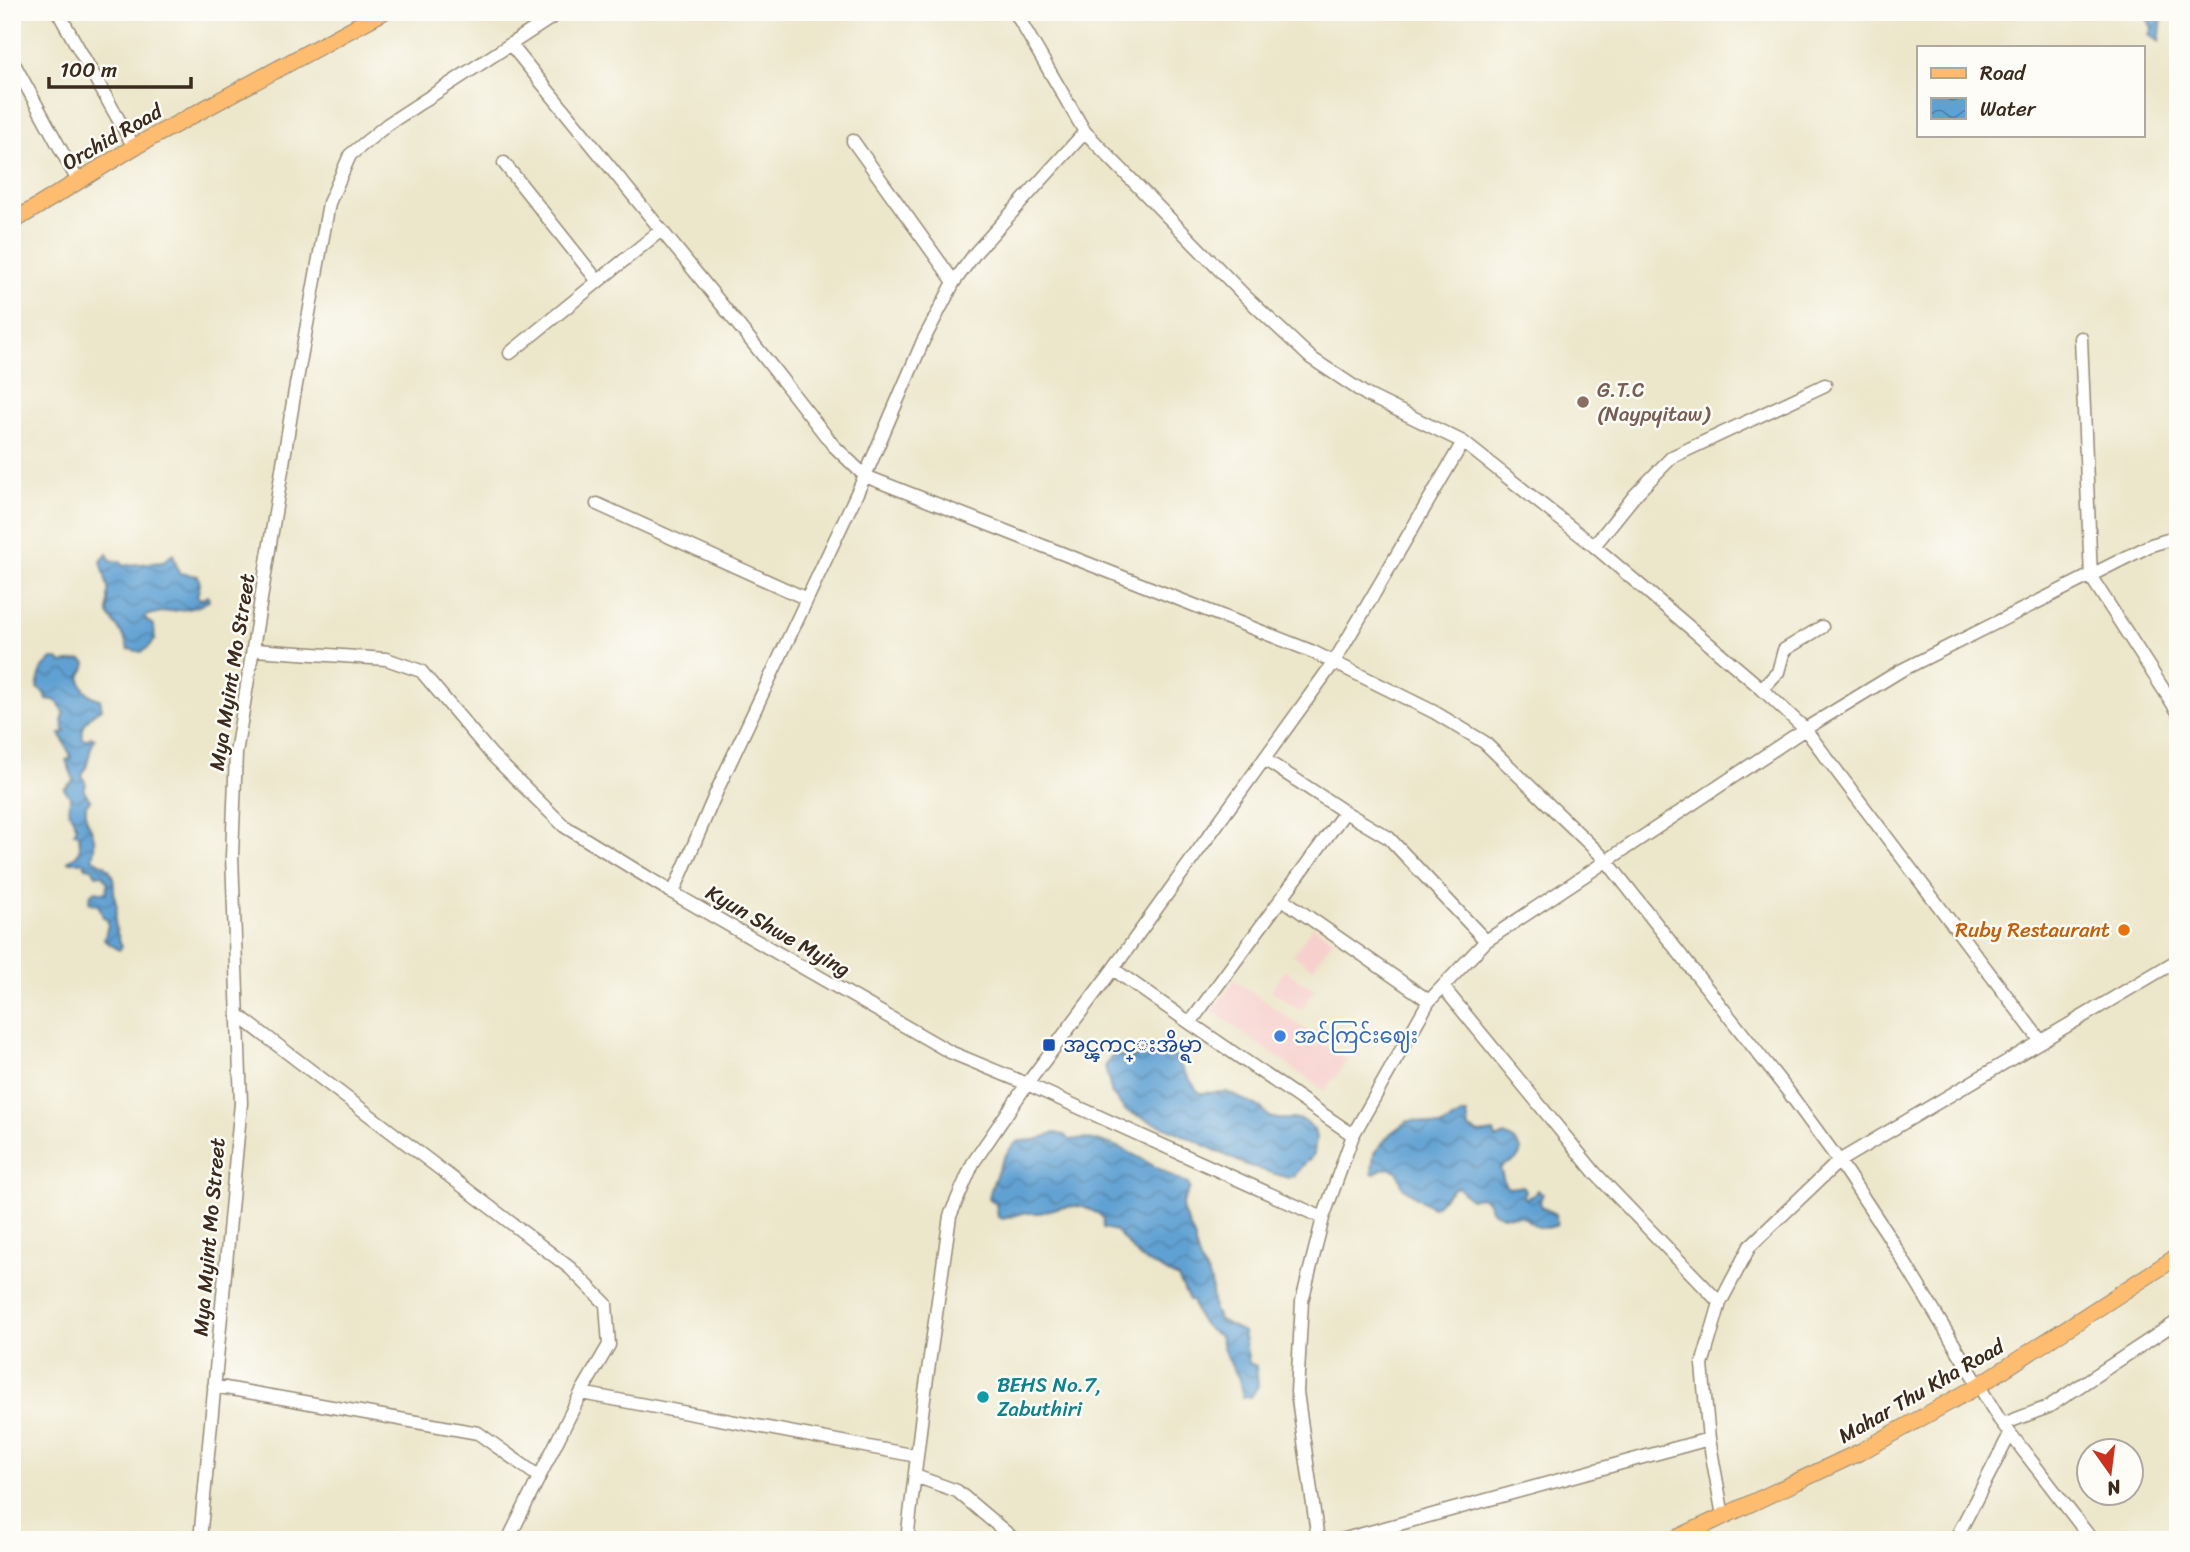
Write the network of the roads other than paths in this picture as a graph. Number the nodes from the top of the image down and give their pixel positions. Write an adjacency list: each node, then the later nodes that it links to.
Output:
1 (58, 12): 9 (street)
2 (383, 12): 9 (main road, Orchid Road)
3 (560, 12): 5 (street, Mya Myint Mo Street)
4 (1015, 12): 7 (street)
5 (511, 45): 13 (street); 27 (street, Mya Myint Mo Street)
6 (12, 60): 11 (street)
7 (1085, 132): 15 (street); 19 (street)
8 (853, 141): 15 (street)
9 (134, 147): 11 (main road, Orchid Road)
10 (503, 163): 14 (street)
11 (78, 181): 12 (main road, Orchid Road)
12 (12, 222)
13 (660, 231): 14 (street); 20 (street)
14 (597, 280): 17 (street)
15 (954, 282): 20 (street)
16 (2081, 338): 24 (street)
17 (510, 353)
18 (1825, 385): 23 (street)
19 (1463, 442): 23 (street); 28 (street)
20 (865, 477): 25 (street); 28 (street)
21 (597, 504): 25 (street)
22 (2178, 537): 24 (street)
23 (1594, 546): 29 (street)
24 (2091, 577): 30 (street); 31 (street)
25 (807, 599): 35 (street)
26 (1822, 627): 29 (street)
27 (255, 650): 35 (street, Kyun Shwe Mying); 42 (street, Mya Myint Mo Street)
28 (1334, 662): 32 (street); 34 (street)
29 (1762, 689): 31 (street)
30 (2178, 712)
31 (1805, 729): 34 (street); 44 (street)
32 (1264, 759): 33 (street); 39 (street)
33 (1345, 812): 36 (street); 37 (street)
34 (1606, 860): 37 (street); 47 (street)
35 (673, 893): 45 (street, Kyun Shwe Mying)
36 (1280, 898): 41 (street); 43 (street)
37 (1486, 941): 40 (street)
38 (2178, 960): 44 (street)
39 (1113, 969): 43 (street); 45 (street)
40 (1443, 987): 41 (street); 50 (street)
41 (1429, 1001): 46 (street)
42 (238, 1015): 53 (street, Mya Myint Mo Street); 54 (street)
43 (1190, 1023): 46 (street)
44 (2040, 1040): 47 (street)
45 (1027, 1084): 48 (street, Kyun Shwe Mying); 57 (street)
46 (1353, 1135): 48 (street)
47 (1839, 1161): 50 (street); 52 (street)
48 (1322, 1218): 65 (street)
49 (2178, 1256): 52 (main road, Mahar Thu Kha Road)
50 (1720, 1303): 56 (street)
51 (2178, 1321): 55 (street)
52 (1978, 1385): 55 (street); 60 (main road, Mahar Thu Kha Road)
53 (214, 1386): 58 (street); 61 (street, Mya Myint Mo Street)
54 (580, 1394): 57 (street); 58 (street)
55 (2007, 1429): 68 (street); 69 (street)
56 (1709, 1439): 60 (street); 66 (street)
57 (917, 1456): 59 (street)
58 (538, 1476): 62 (street)
59 (915, 1476): 63 (street); 64 (street)
60 (1723, 1516): 67 (main road, Mahar Thu Kha Road)
61 (200, 1540)
62 (508, 1540)
63 (907, 1540)
64 (1015, 1540)
65 (1318, 1540)
66 (1341, 1540)
67 (1673, 1540)
68 (1955, 1540)
69 (2092, 1540)

